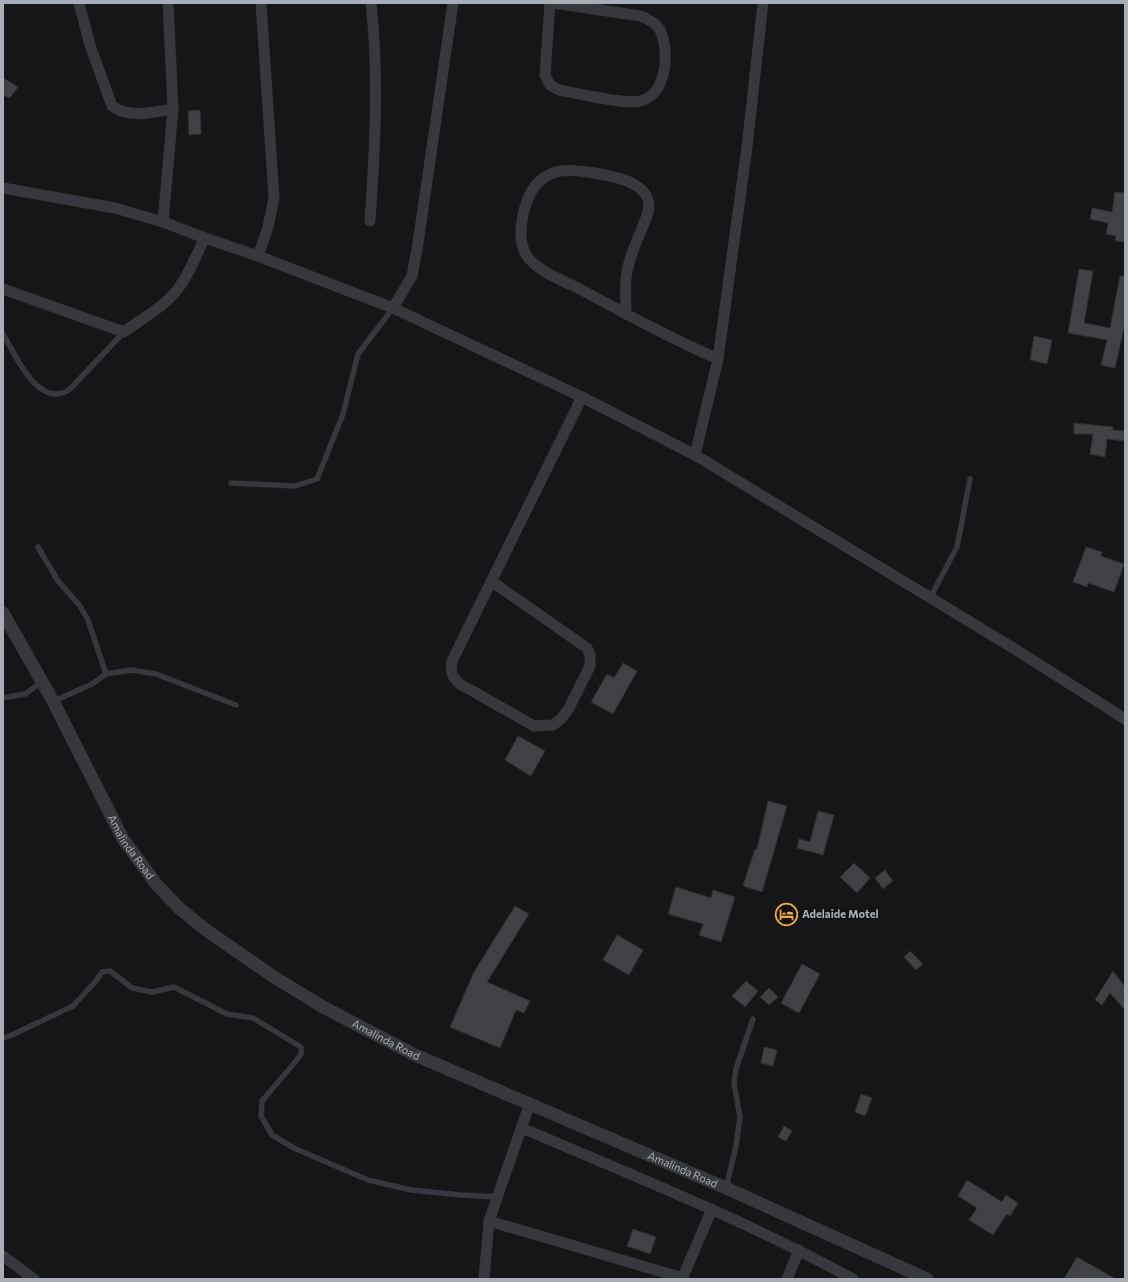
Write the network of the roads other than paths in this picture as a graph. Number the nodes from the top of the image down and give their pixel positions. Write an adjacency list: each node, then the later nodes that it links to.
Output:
1 (79, 3): 8 (street)
2 (168, 3): 8 (street)
3 (261, 3): 13 (street)
4 (371, 3): 10 (street)
5 (453, 3): 15 (street)
6 (551, 3): 6 (street)
7 (763, 3): 19 (street)
8 (173, 109): 11 (street)
9 (3, 188): 11 (street)
10 (370, 221)
11 (163, 222): 12 (street)
12 (205, 238): 13 (street); 17 (street)
13 (258, 256): 15 (street)
14 (3, 289): 17 (street)
15 (393, 308): 20 (street); 23 (lane)
16 (626, 314): 16 (street); 19 (street)
17 (124, 332): 18 (lane)
18 (3, 334)
19 (718, 359): 21 (street)
20 (582, 398): 21 (street); 25 (street)
21 (695, 455): 26 (street)
22 (970, 479): 26 (lane)
23 (231, 483)
24 (38, 547): 28 (lane)
25 (491, 581): 25 (street)
26 (930, 598): 33 (street)
27 (3, 613): 29 (street, Amalinda Road)
28 (106, 674): 31 (lane); 32 (lane)
29 (42, 682): 30 (lane); 31 (street, Amalinda Road)
30 (4, 696)
31 (53, 701): 36 (street, Amalinda Road)
32 (236, 704)
33 (1125, 719)
34 (753, 1019): 38 (lane)
35 (3, 1038): 39 (lane)
36 (530, 1103): 37 (street); 38 (street, Amalinda Road)
37 (522, 1128): 39 (street); 40 (street)
38 (726, 1188): 49 (street, Amalinda Road)
39 (498, 1197): 41 (street)
40 (712, 1209): 42 (street); 46 (street)
41 (489, 1221): 45 (street); 46 (street)
42 (799, 1250): 47 (street); 48 (street)
43 (3, 1256): 44 (street)
44 (34, 1279)
45 (484, 1279)
46 (683, 1279)
47 (788, 1279)
48 (853, 1279)
49 (927, 1279)

